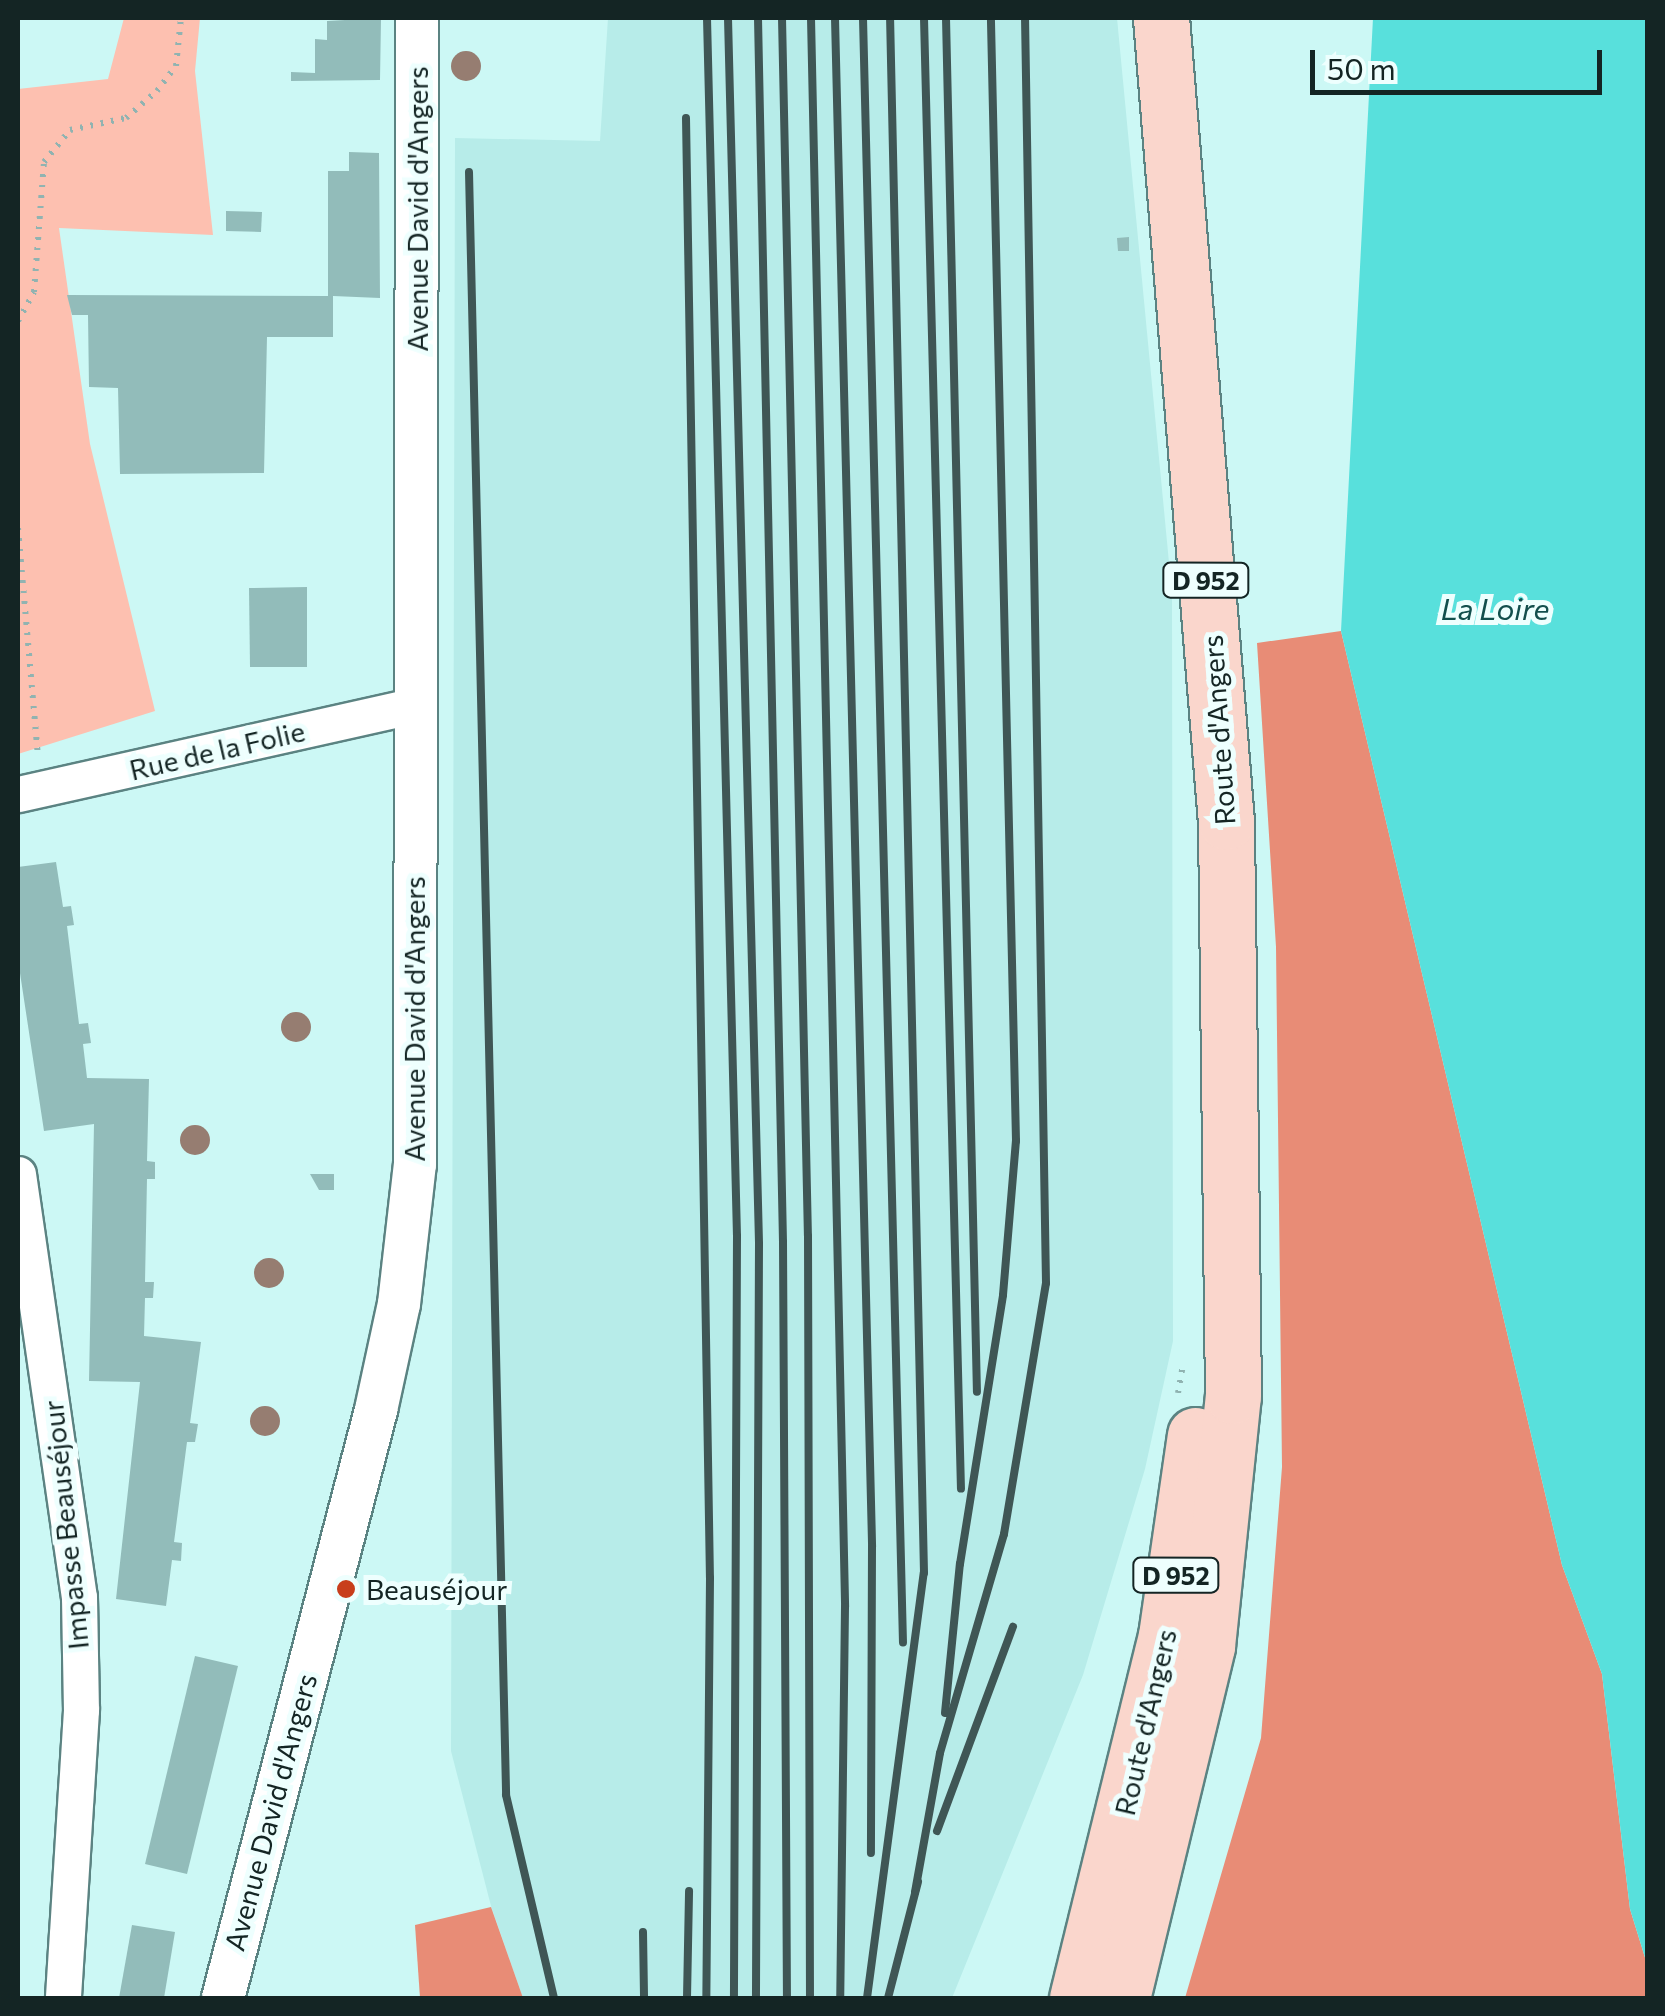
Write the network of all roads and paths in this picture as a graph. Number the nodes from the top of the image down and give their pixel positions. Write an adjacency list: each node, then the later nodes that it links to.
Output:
1 (180, 18): 4 (path)
2 (417, 18): 6 (street, Avenue David d'Angers)
3 (1160, 18): 8 (main road, Route d'Angers / D 952)
4 (18, 321)
5 (18, 528): 7 (path)
6 (415, 705): 7 (street, Rue de la Folie); 11 (street, Avenue David d'Angers)
7 (29, 792)
8 (1228, 1144): 12 (main road, Route d'Angers / D 952); 13 (main road, Route d'Angers / D 952)
9 (18, 1174): 10 (street, Impasse Beauséjour)
10 (62, 1998)
11 (223, 1998)
12 (1077, 1998)
13 (1122, 1998)

